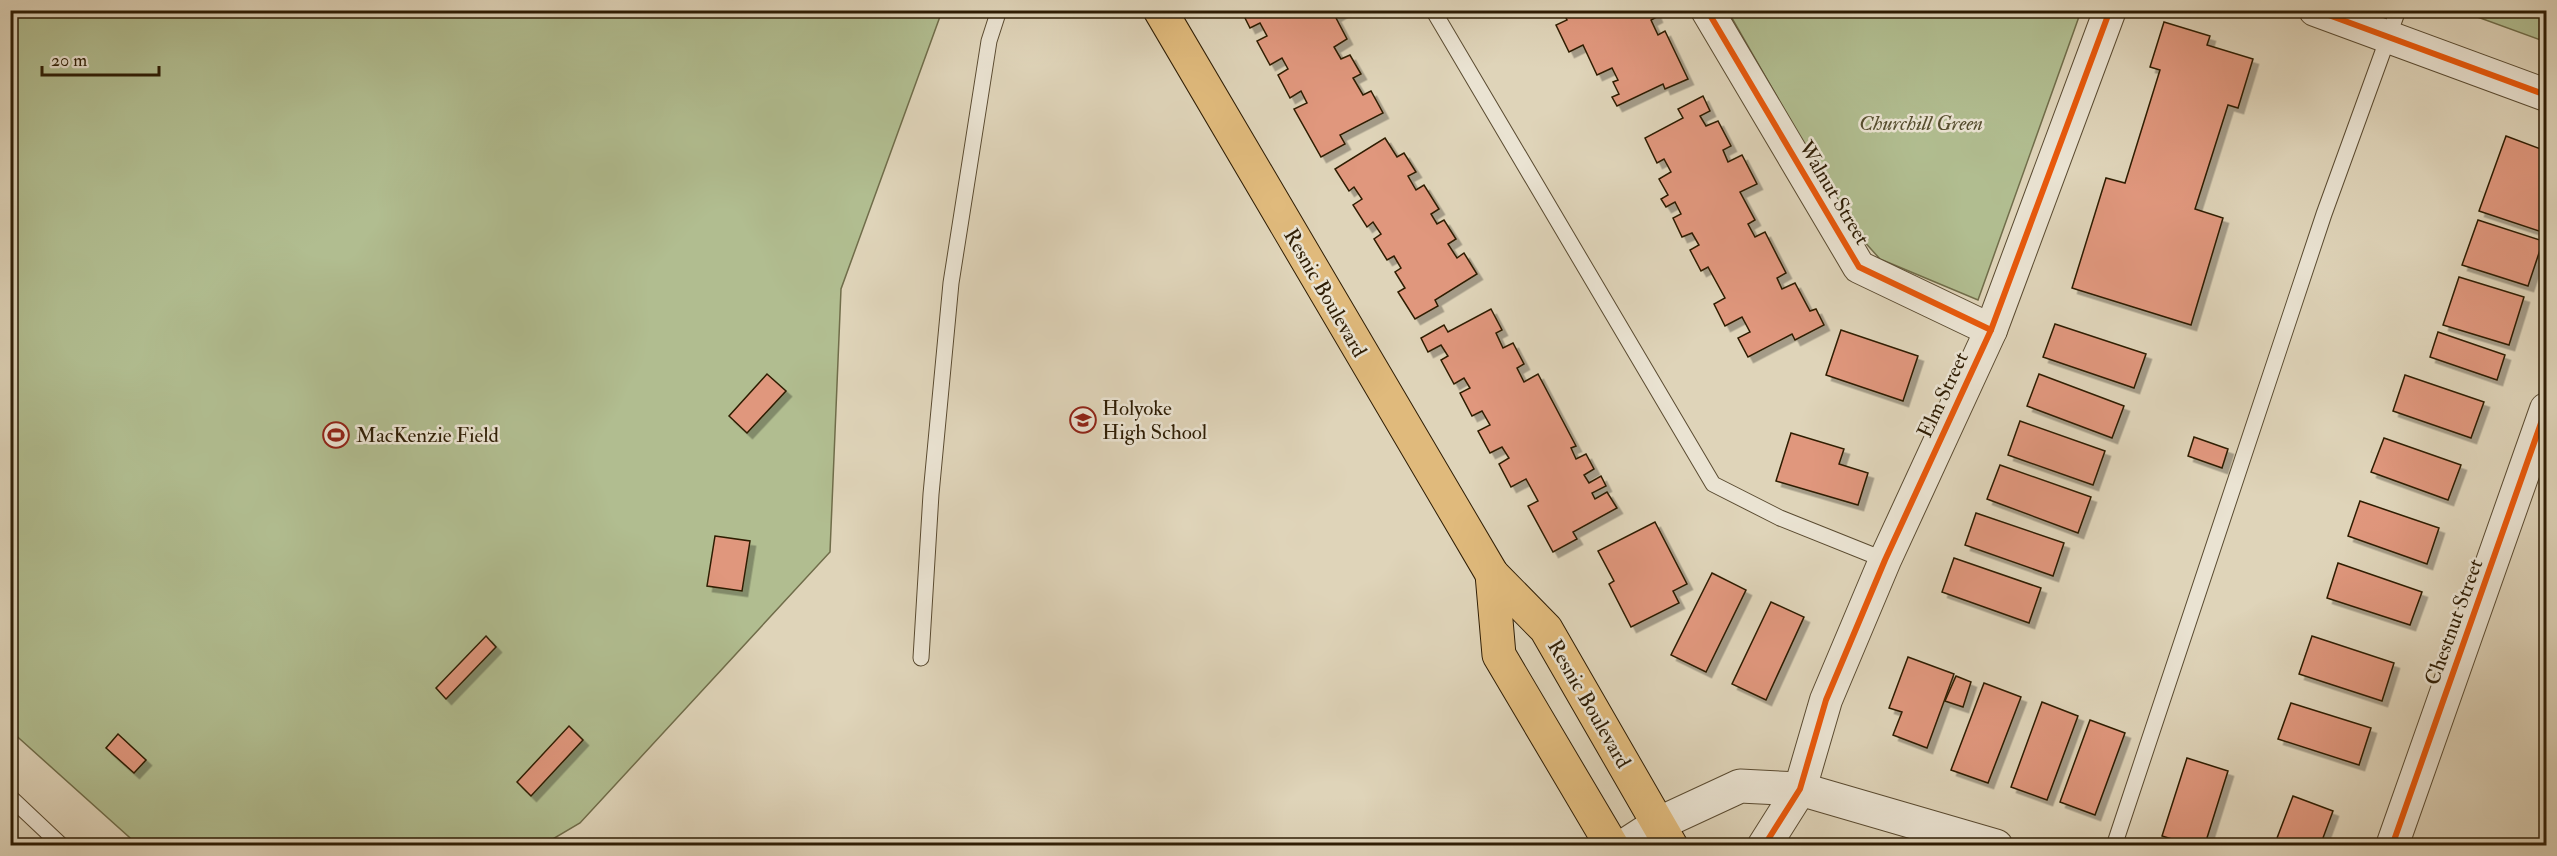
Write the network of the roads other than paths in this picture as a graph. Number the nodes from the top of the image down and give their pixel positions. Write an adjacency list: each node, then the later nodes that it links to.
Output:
1 (999, 10): 13 (lane)
2 (1160, 10): 12 (main road, Resnic Boulevard)
3 (1433, 10): 11 (lane)
4 (1707, 10): 9 (street, Walnut Street)
5 (2110, 10): 9 (street, Elm Street)
6 (2315, 10): 7 (street)
7 (2393, 24): 8 (street); 22 (lane)
8 (2547, 95)
9 (1991, 330): 11 (street, Elm Street)
10 (2547, 410): 23 (street, Chestnut Street)
11 (1885, 560): 14 (street, Elm Street)
12 (1492, 574): 16 (main road, Resnic Boulevard); 18 (main road, Resnic Boulevard)
13 (921, 658)
14 (1800, 789): 16 (street); 20 (street); 21 (street)
15 (10, 797): 17 (lane)
16 (1664, 835): 19 (street)
17 (62, 846)
18 (1612, 846)
19 (1624, 846)
20 (1764, 846)
21 (1996, 846)
22 (2114, 846)
23 (2392, 846)

